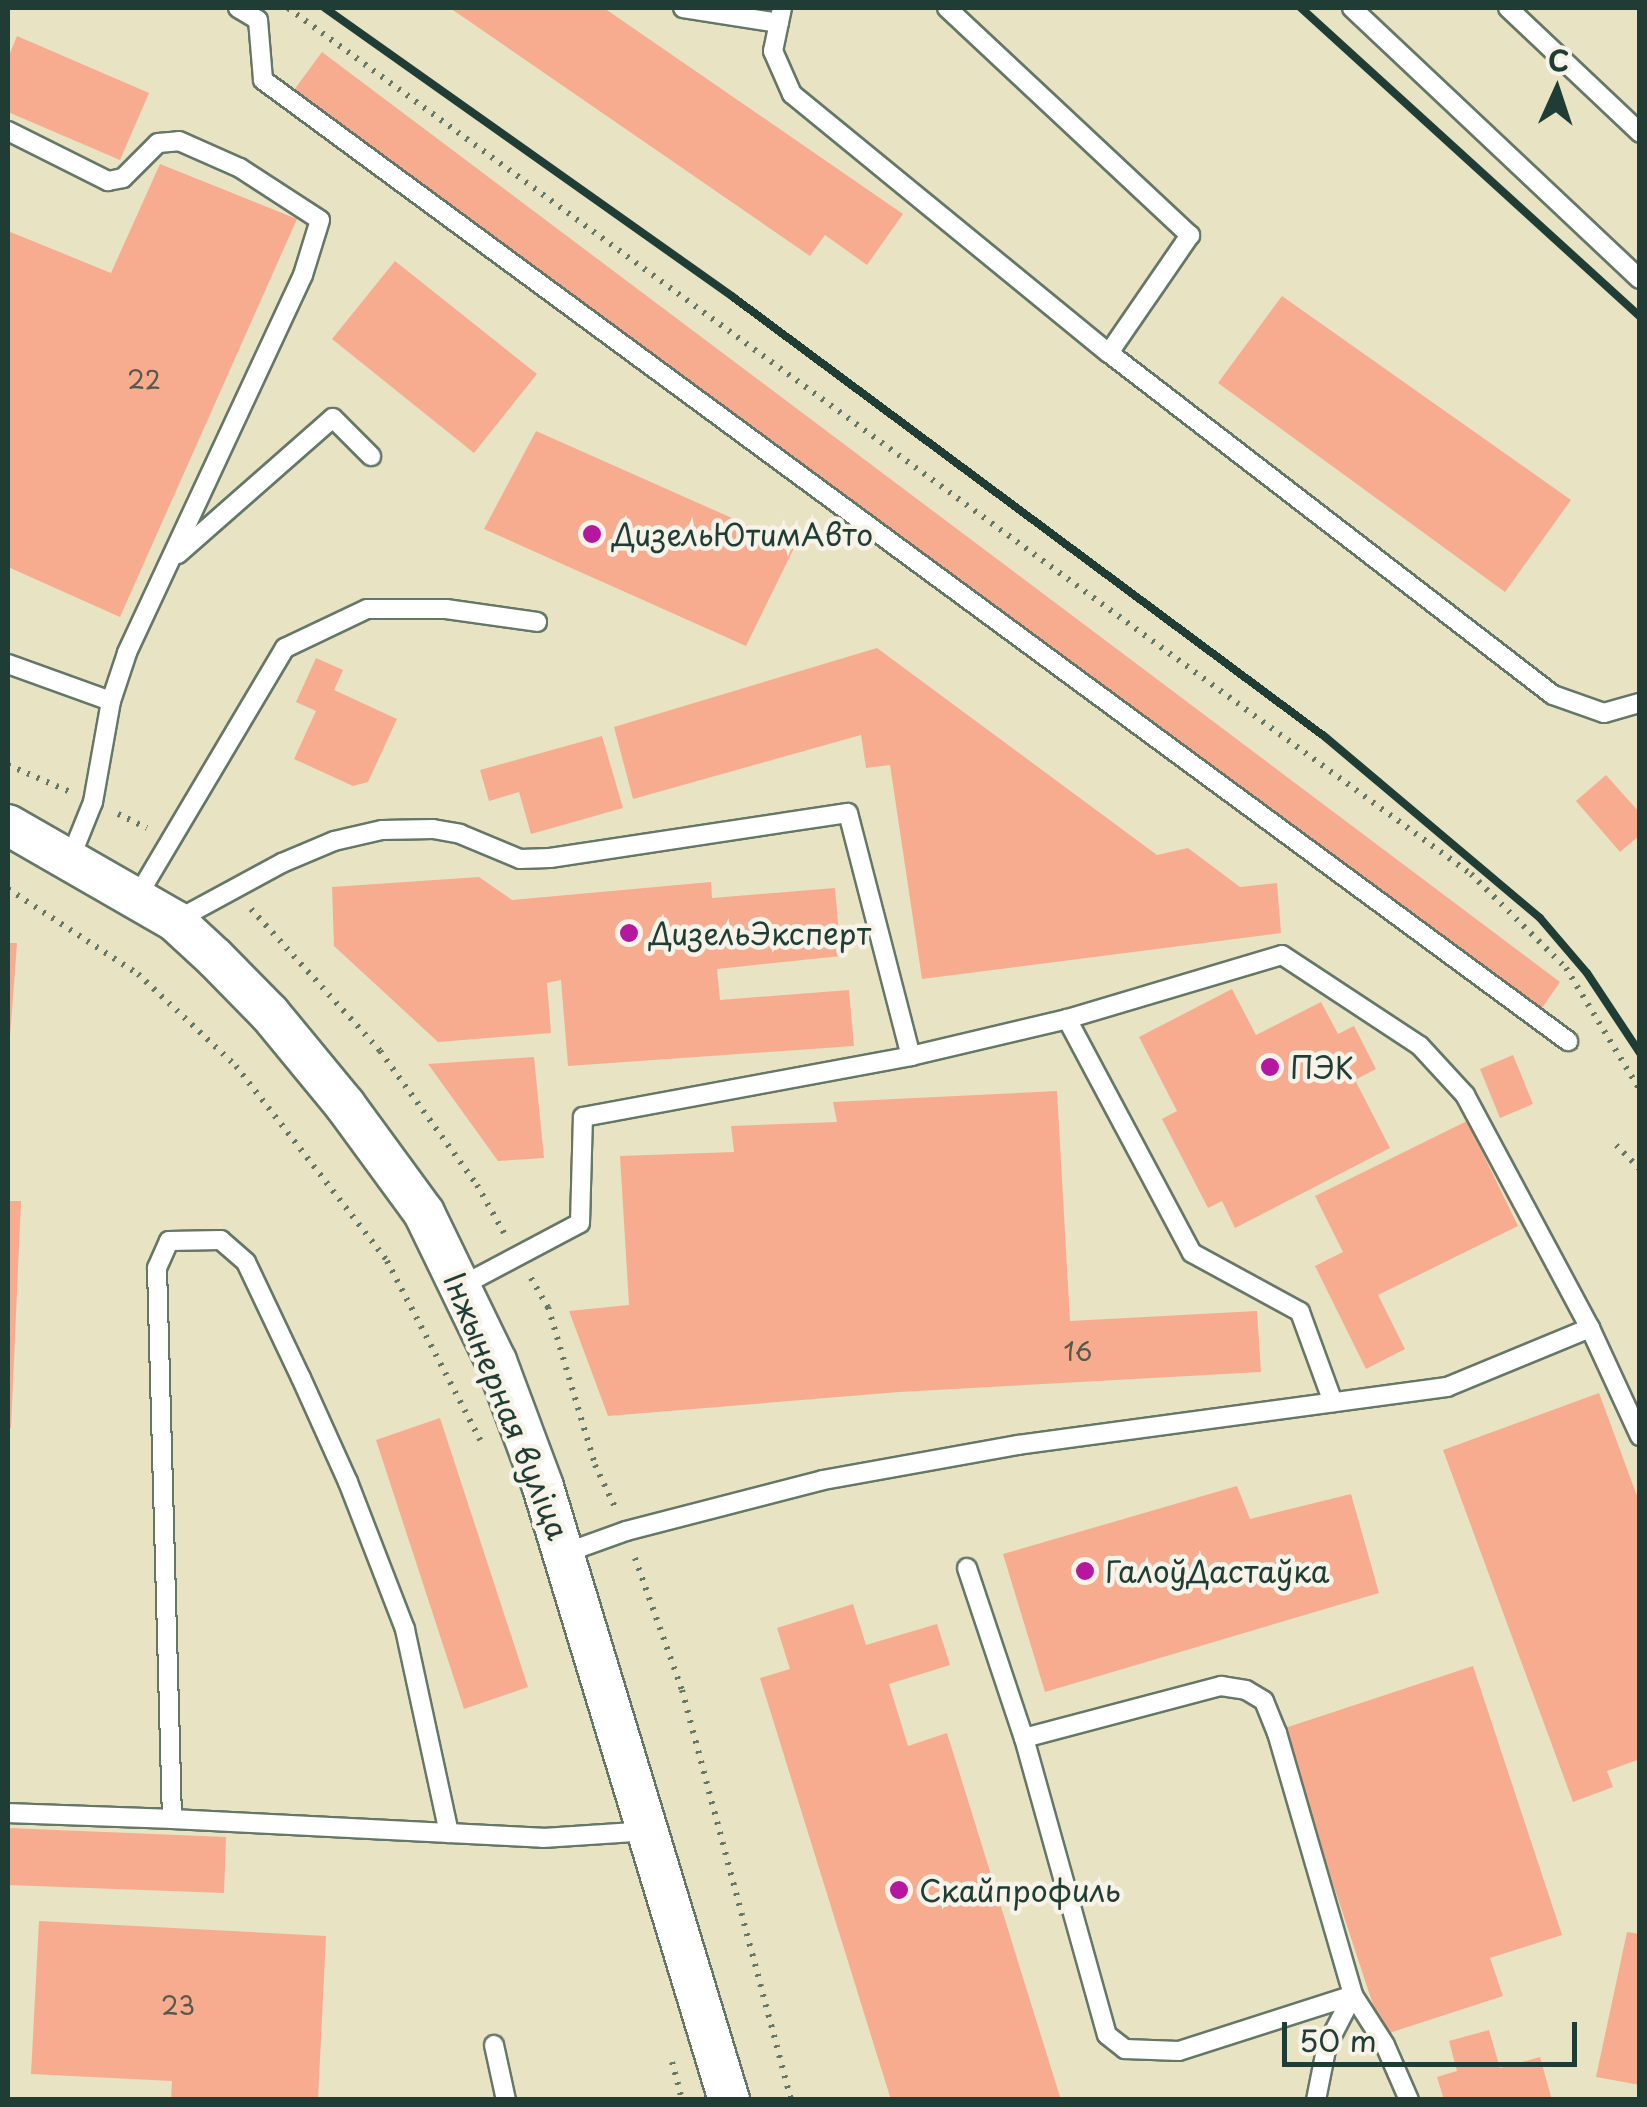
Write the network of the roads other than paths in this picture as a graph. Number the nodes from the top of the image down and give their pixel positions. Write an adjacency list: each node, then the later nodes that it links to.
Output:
1 (238, 8): 22 (lane)
2 (683, 8): 6 (lane)
3 (948, 8): 10 (lane)
4 (1352, 8): 9 (lane)
5 (1508, 8): 8 (lane)
6 (780, 15): 10 (lane)
7 (8, 131): 12 (lane)
8 (1640, 133)
9 (1640, 279)
10 (1109, 352): 16 (lane)
11 (371, 456): 12 (lane)
12 (170, 561): 15 (lane)
13 (537, 622): 19 (lane)
14 (8, 664): 15 (lane)
15 (111, 701): 18 (lane)
16 (1640, 703)
17 (8, 826): 18 (street, Інжынерная вуліца)
18 (70, 859): 19 (street, Інжынерная вуліца)
19 (138, 898): 20 (street, Інжынерная вуліца)
20 (175, 921): 23 (lane); 24 (street, Інжынерная вуліца)
21 (1067, 1019): 23 (lane); 25 (lane); 26 (lane)
22 (1568, 1041)
23 (911, 1056): 24 (lane)
24 (463, 1285): 28 (street, Інжынерная вуліца)
25 (1590, 1328): 26 (lane); 27 (lane)
26 (1332, 1402): 28 (lane)
27 (1640, 1436)
28 (565, 1553): 33 (street, Інжынерная вуліца)
29 (966, 1568): 30 (lane)
30 (1024, 1738): 35 (lane); 35 (lane)
31 (8, 1813): 32 (lane)
32 (172, 1820): 34 (lane); 34 (lane)
33 (650, 1831): 34 (lane); 38 (street, Інжынерная вуліца)
34 (448, 1833)
35 (1352, 1995): 39 (lane); 40 (lane)
36 (494, 2044): 37 (lane)
37 (506, 2100)
38 (729, 2100)
39 (1316, 2100)
40 (1409, 2100)

